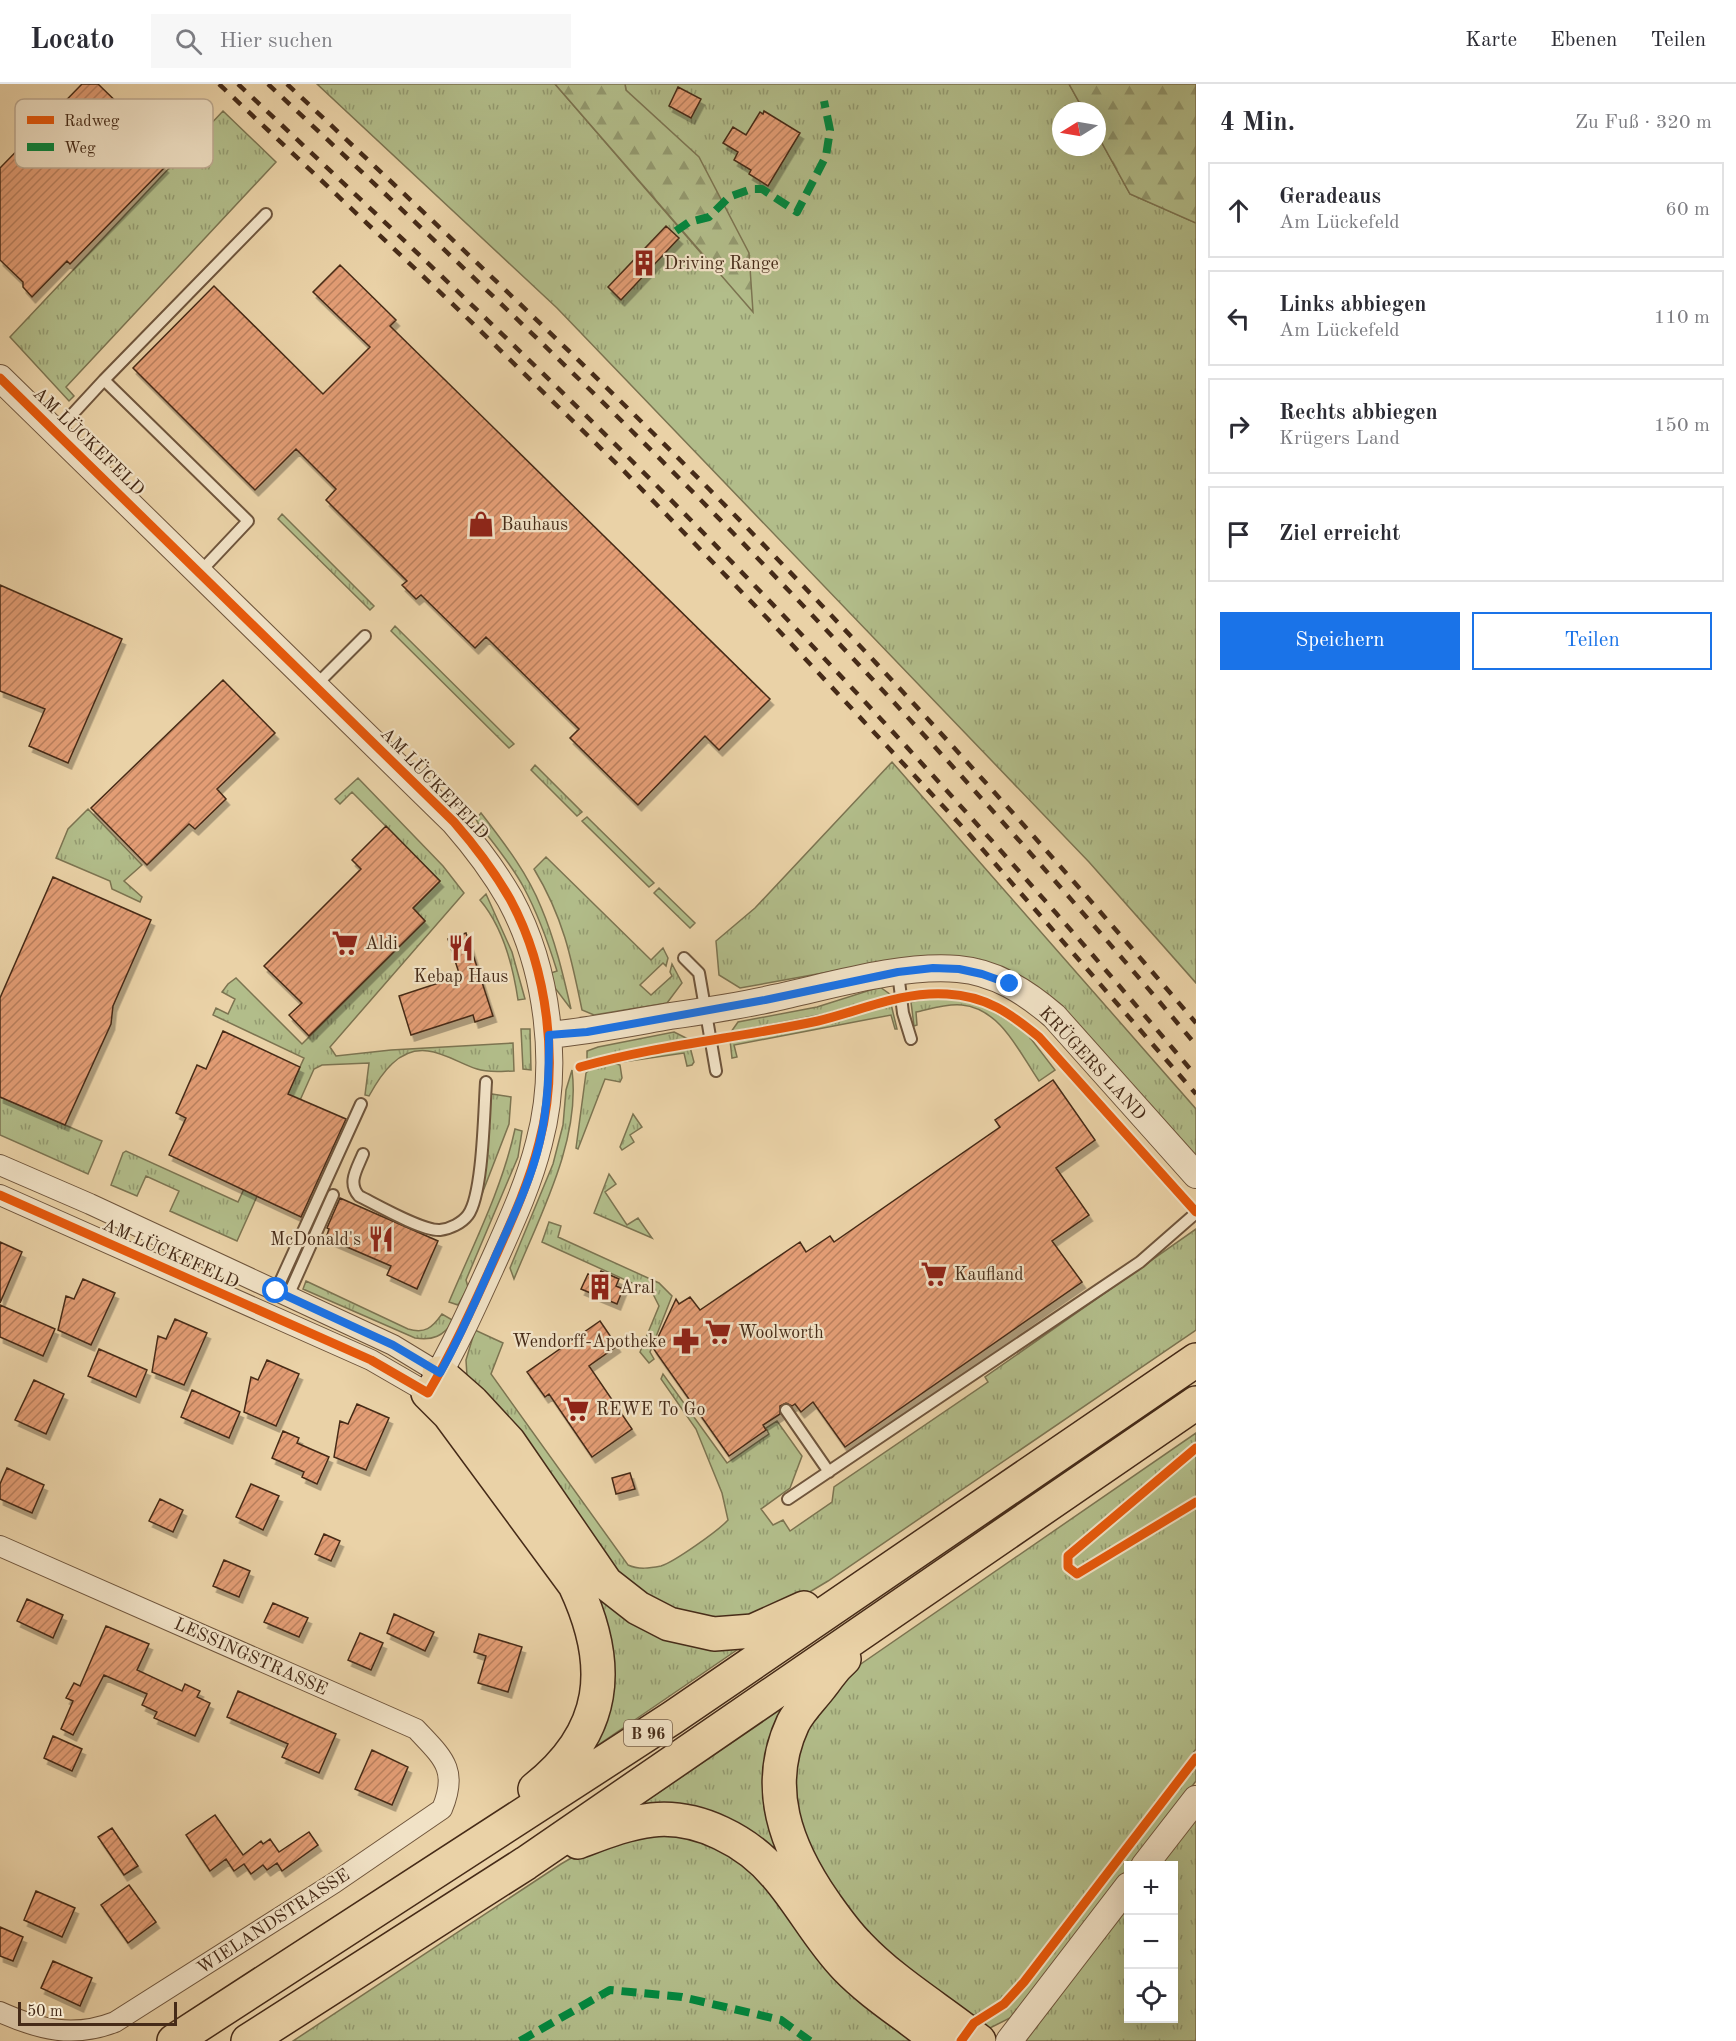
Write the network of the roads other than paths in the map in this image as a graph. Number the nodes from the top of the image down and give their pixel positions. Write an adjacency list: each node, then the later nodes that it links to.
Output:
1 (266, 214): 3 (lane)
2 (0, 378): 4 (street, AM LÜCKEFELD)
3 (104, 380): 4 (lane); 5 (lane)
4 (56, 432): 5 (street, AM LÜCKEFELD)
5 (200, 572): 7 (street, AM LÜCKEFELD)
6 (365, 636): 7 (lane)
7 (315, 686): 11 (street, AM LÜCKEFELD)
8 (684, 958): 10 (lane)
9 (898, 972): 10 (street, KRÜGERS LAND); 12 (lane); 18 (street, KRÜGERS LAND)
10 (705, 1011): 11 (street, KRÜGERS LAND); 13 (lane)
11 (549, 1035): 24 (street, AM LÜCKEFELD)
12 (911, 1039)
13 (716, 1071)
14 (486, 1082): 16 (lane)
15 (361, 1104): 22 (lane)
16 (363, 1154)
17 (0, 1165): 22 (street, AM LÜCKEFELD)
18 (1196, 1175)
19 (333, 1195): 22 (lane)
20 (0, 1196): 24 (street, AM LÜCKEFELD)
21 (1196, 1213): 27 (lane)
22 (282, 1293): 24 (street, AM LÜCKEFELD)
23 (1196, 1360): 30 (highway, B 96)
24 (434, 1383): 30 (highway); 37 (highway)
25 (1196, 1403): 31 (highway, B 96)
26 (786, 1410): 27 (lane)
27 (829, 1472): 28 (lane)
28 (788, 1499)
29 (0, 1546): 33 (street, LESSINGSTRASSE)
30 (887, 1569): 37 (highway, B 96)
31 (939, 1580): 35 (highway, B 96); 42 (highway)
32 (1196, 1799): 34 (street)
33 (442, 1809): 38 (street, WIELANDSTRASSE)
34 (1148, 1861)
35 (526, 1863): 40 (highway, B 96); 41 (highway)
36 (1124, 1891): 43 (street)
37 (406, 1892): 39 (highway, B 96)
38 (0, 2012)
39 (174, 2041)
40 (248, 2041)
41 (938, 2041)
42 (979, 2041)
43 (1009, 2041)

